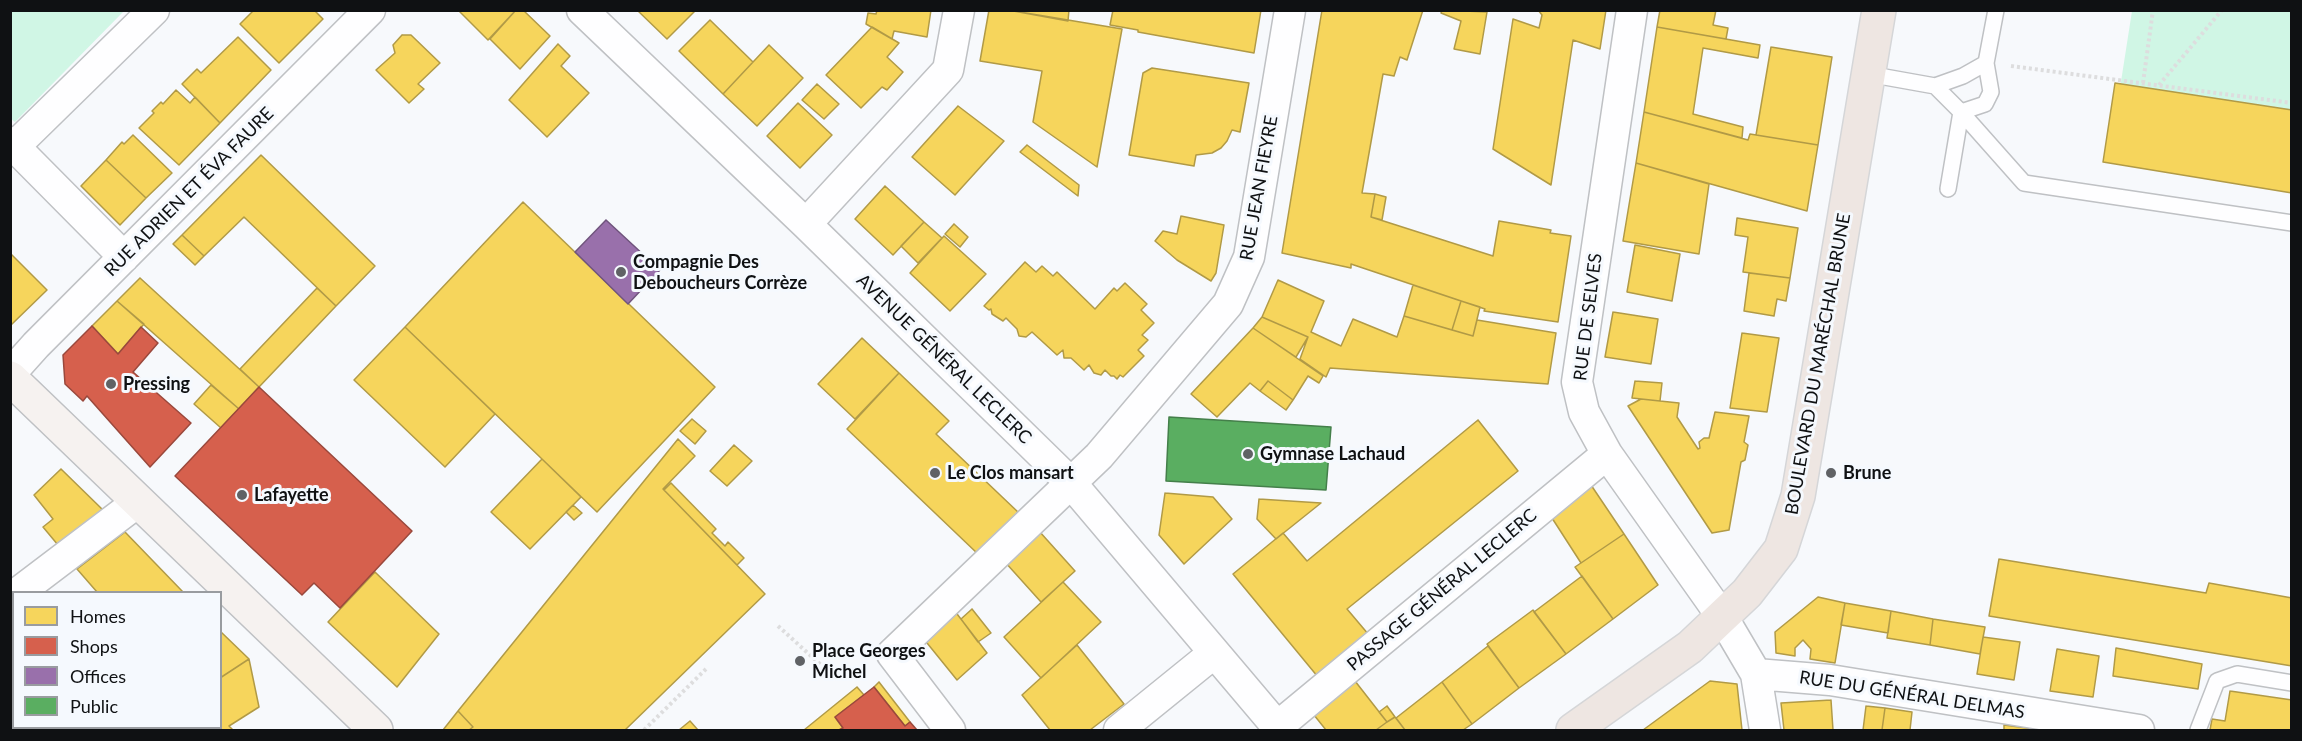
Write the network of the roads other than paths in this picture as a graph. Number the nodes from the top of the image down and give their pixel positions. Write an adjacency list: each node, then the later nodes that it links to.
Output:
1 (154, 10): 13 (street)
2 (370, 10): 17 (street, RUE ADRIEN ET ÉVA FAURE)
3 (582, 10): 16 (street, AVENUE GÉNÉRAL LECLERC)
4 (958, 10): 16 (street)
5 (1290, 10): 20 (street, RUE JEAN FIEYRE)
6 (1632, 10): 19 (street, RUE DE SELVES)
7 (1878, 10): 10 (main road, BOULEVARD DU MARÉCHAL BRUNE)
8 (1996, 10): 9 (lane)
9 (1986, 63): 11 (lane); 12 (lane)
10 (1869, 75): 11 (lane); 23 (main road, BOULEVARD DU MARÉCHAL BRUNE)
11 (1935, 86): 12 (lane)
12 (1961, 111): 14 (lane); 15 (lane)
13 (13, 144): 17 (street)
14 (1948, 189)
15 (2292, 223)
16 (806, 224): 20 (street, AVENUE GÉNÉRAL LECLERC)
17 (124, 257): 18 (street, RUE ADRIEN ET ÉVA FAURE)
18 (10, 376): 21 (main road)
19 (1607, 454): 23 (street, RUE DE SELVES); 28 (street, PASSAGE GÉNÉRAL LECLERC)
20 (1071, 483): 24 (street, AVENUE GÉNÉRAL LECLERC); 30 (street, RUE JEAN FIEYRE)
21 (139, 501): 22 (street); 29 (main road)
22 (20, 591)
23 (1723, 618): 25 (street, RUE DE SELVES); 32 (main road, BOULEVARD DU MARÉCHAL BRUNE)
24 (1214, 652): 28 (street, AVENUE GÉNÉRAL LECLERC); 31 (street)
25 (1756, 674): 27 (street, RUE DU GÉNÉRAL DELMAS); 33 (street)
26 (2292, 683): 35 (lane)
27 (1986, 718): 34 (street, RUE DU GÉNÉRAL DELMAS)
28 (1279, 729)
29 (376, 730)
30 (950, 730)
31 (1119, 730)
32 (1573, 730)
33 (1766, 730)
34 (2139, 730)
35 (2198, 730)

